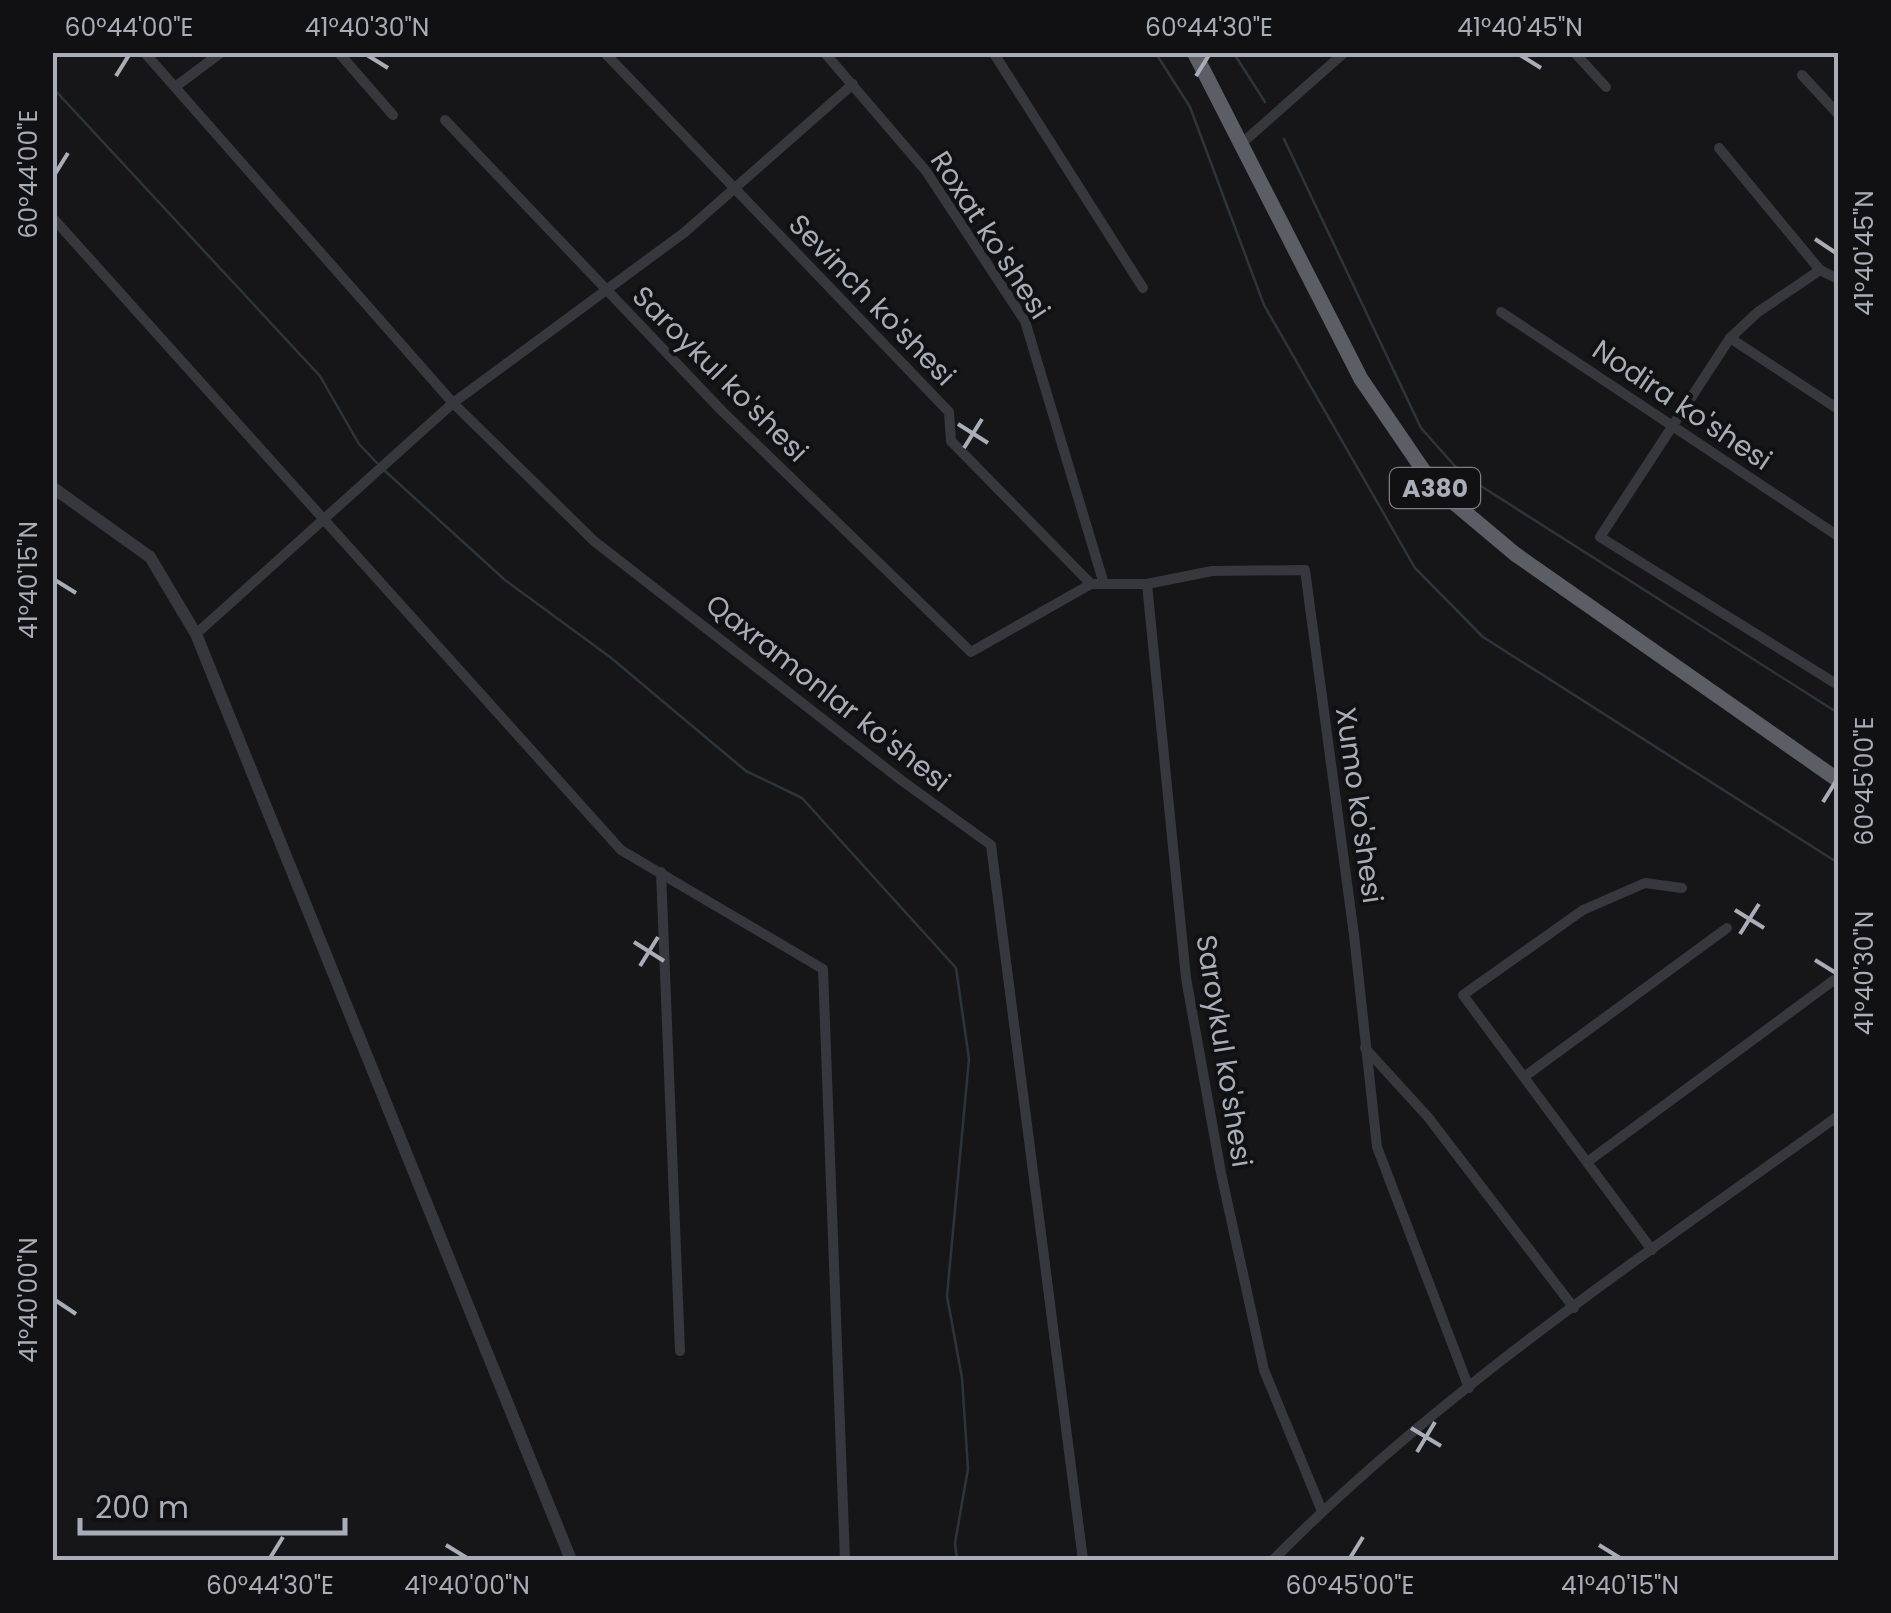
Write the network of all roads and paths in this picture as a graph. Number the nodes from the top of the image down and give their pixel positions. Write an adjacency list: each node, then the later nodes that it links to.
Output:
1 (144, 52): 12 (street, Qaxramonlar ko'shesi)
2 (222, 52): 12 (street)
3 (338, 52): 15 (street)
4 (604, 52): 19 (street, Sevinch ko'shesi)
5 (824, 52): 11 (street, Roxat ko'shesi)
6 (993, 52): 23 (street)
7 (1194, 52): 17 (highway, A380)
8 (1345, 52): 17 (street)
9 (1574, 52): 13 (street)
10 (1802, 75): 14 (street)
11 (853, 84): 19 (street); 34 (street, Roxat ko'shesi)
12 (175, 87): 27 (street, Qaxramonlar ko'shesi)
13 (1606, 87)
14 (1838, 114)
15 (393, 115)
16 (445, 120): 24 (street, Saroykul ko'shesi)
17 (1241, 144): 38 (highway, A380)
18 (1719, 148): 21 (street)
19 (734, 190): 24 (street); 33 (street, Sevinch ko'shesi)
20 (52, 218): 31 (street)
21 (1820, 270): 22 (street); 26 (street)
22 (1838, 279)
23 (1143, 288)
24 (607, 291): 27 (street); 33 (street, Saroykul ko'shesi)
25 (1501, 312): 29 (street, Nodira ko'shesi)
26 (1730, 338): 28 (street); 29 (street)
27 (452, 403): 31 (street); 54 (street, Qaxramonlar ko'shesi)
28 (1838, 409)
29 (1672, 425): 32 (street, Nodira ko'shesi); 37 (street)
30 (52, 487): 36 (street)
31 (321, 520): 36 (street); 39 (street)
32 (1838, 536)
33 (1091, 584): 34 (street)
34 (1104, 584): 35 (street)
35 (1147, 584): 43 (street, Xumo ko'shesi); 51 (street, Saroykul ko'shesi)
36 (196, 634): 52 (street)
37 (1838, 685)
38 (1838, 780)
39 (662, 872): 49 (street); 53 (street)
40 (1682, 888): 44 (street)
41 (1727, 928): 44 (street)
42 (1834, 980): 46 (street)
43 (1363, 1046): 48 (street); 50 (street, Xumo ko'shesi)
44 (1524, 1077): 46 (street)
45 (1838, 1116): 47 (street)
46 (1590, 1160): 47 (street)
47 (1652, 1250): 48 (street)
48 (1574, 1308): 50 (street)
49 (680, 1351)
50 (1469, 1388): 51 (street)
51 (1322, 1511): 55 (street)
52 (571, 1560)
53 (845, 1560)
54 (1084, 1560)
55 (1273, 1560)

